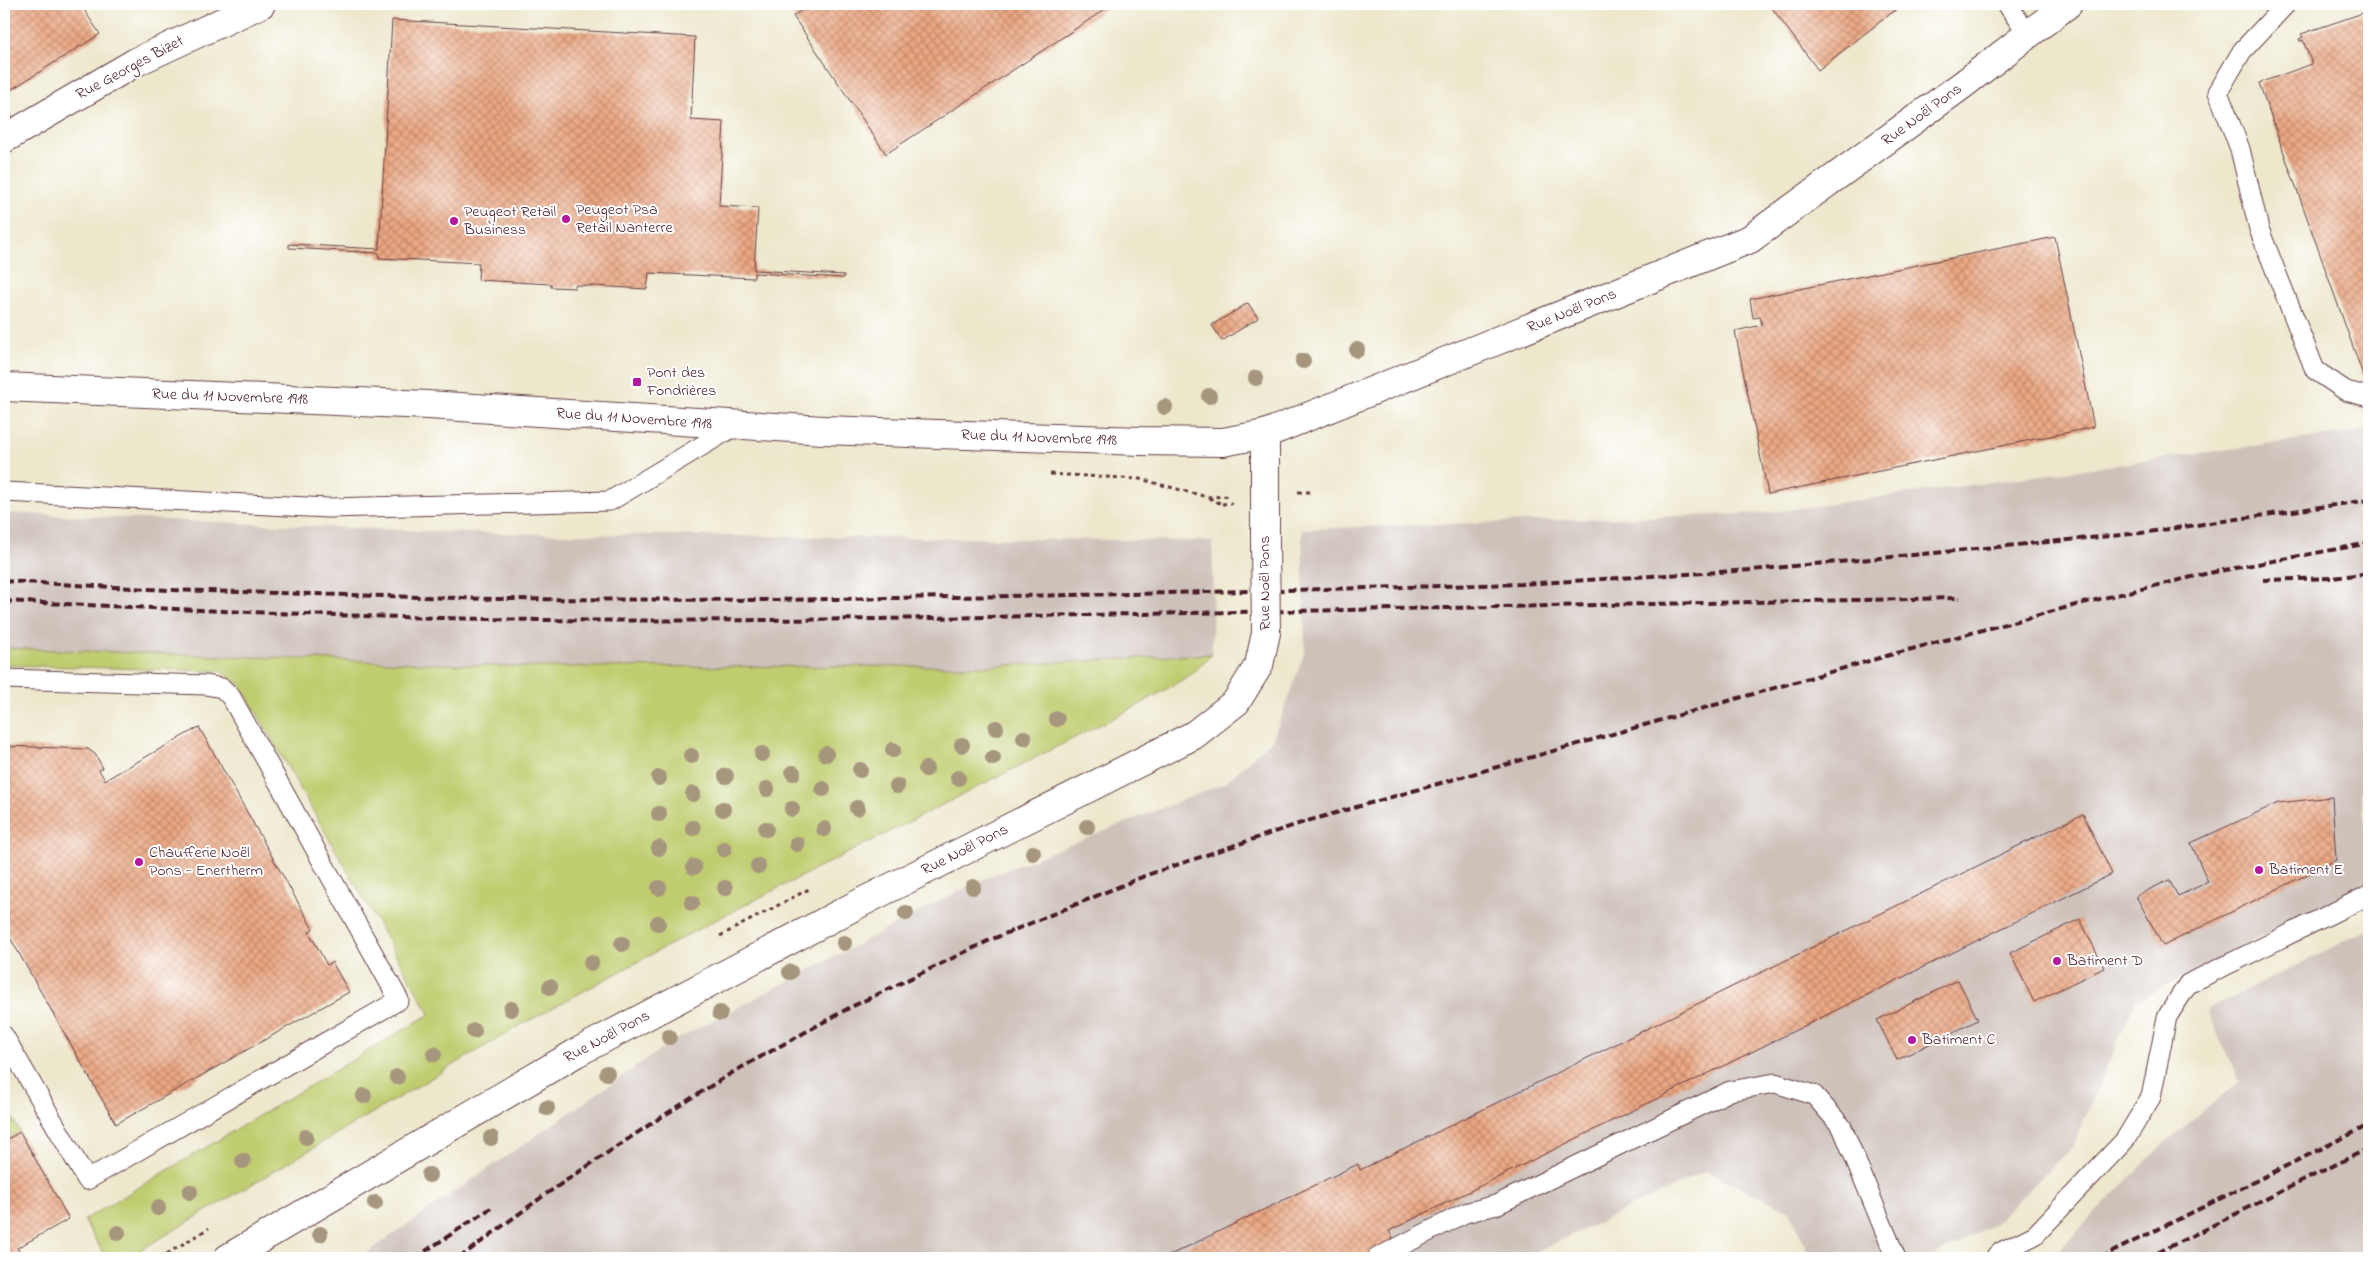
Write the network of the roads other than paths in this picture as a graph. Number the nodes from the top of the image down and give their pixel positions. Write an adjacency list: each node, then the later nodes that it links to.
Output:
1 (261, 4): 6 (street, Rue Georges Bizet)
2 (2007, 4): 5 (lane)
3 (2068, 4): 5 (street, Rue Noël Pons)
4 (2286, 4): 8 (lane)
5 (2028, 35): 10 (street, Rue Noël Pons)
6 (7, 130)
7 (4, 387): 9 (street, Rue du 11 Novembre 1918)
8 (2369, 397)
9 (736, 426): 10 (street, Rue du 11 Novembre 1918); 11 (lane)
10 (1265, 434): 15 (street, Rue Noël Pons, bridge)
11 (4, 492)
12 (4, 679): 14 (lane)
13 (2369, 895): 18 (lane)
14 (4, 1036)
15 (228, 1258)
16 (1377, 1258): 17 (lane)
17 (1896, 1258)
18 (1995, 1258)

